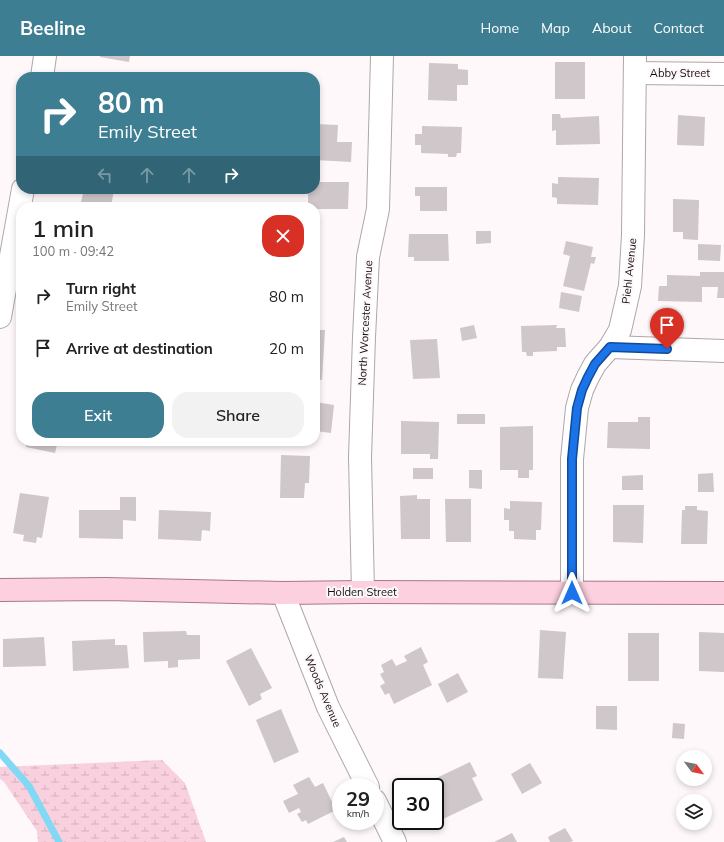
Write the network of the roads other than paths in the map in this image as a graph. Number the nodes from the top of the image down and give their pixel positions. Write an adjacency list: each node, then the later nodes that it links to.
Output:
1 (45, 56): 4 (street)
2 (382, 56): 11 (street, North Worcester Avenue)
3 (635, 65): 5 (street, Abby Street); 8 (street, Piehl Avenue)
4 (43, 72)
5 (724, 74)
6 (16, 228): 7 (street)
7 (0, 317)
8 (610, 347): 9 (street); 13 (street, Piehl Avenue)
9 (724, 352)
10 (0, 590): 12 (main road, Holden Street)
11 (363, 592): 12 (main road, Holden Street); 13 (main road, Holden Street)
12 (282, 593): 15 (street, Woods Avenue)
13 (572, 593): 14 (main road, Holden Street)
14 (724, 593)
15 (364, 778)
16 (384, 819): 17 (street)
17 (395, 842)

